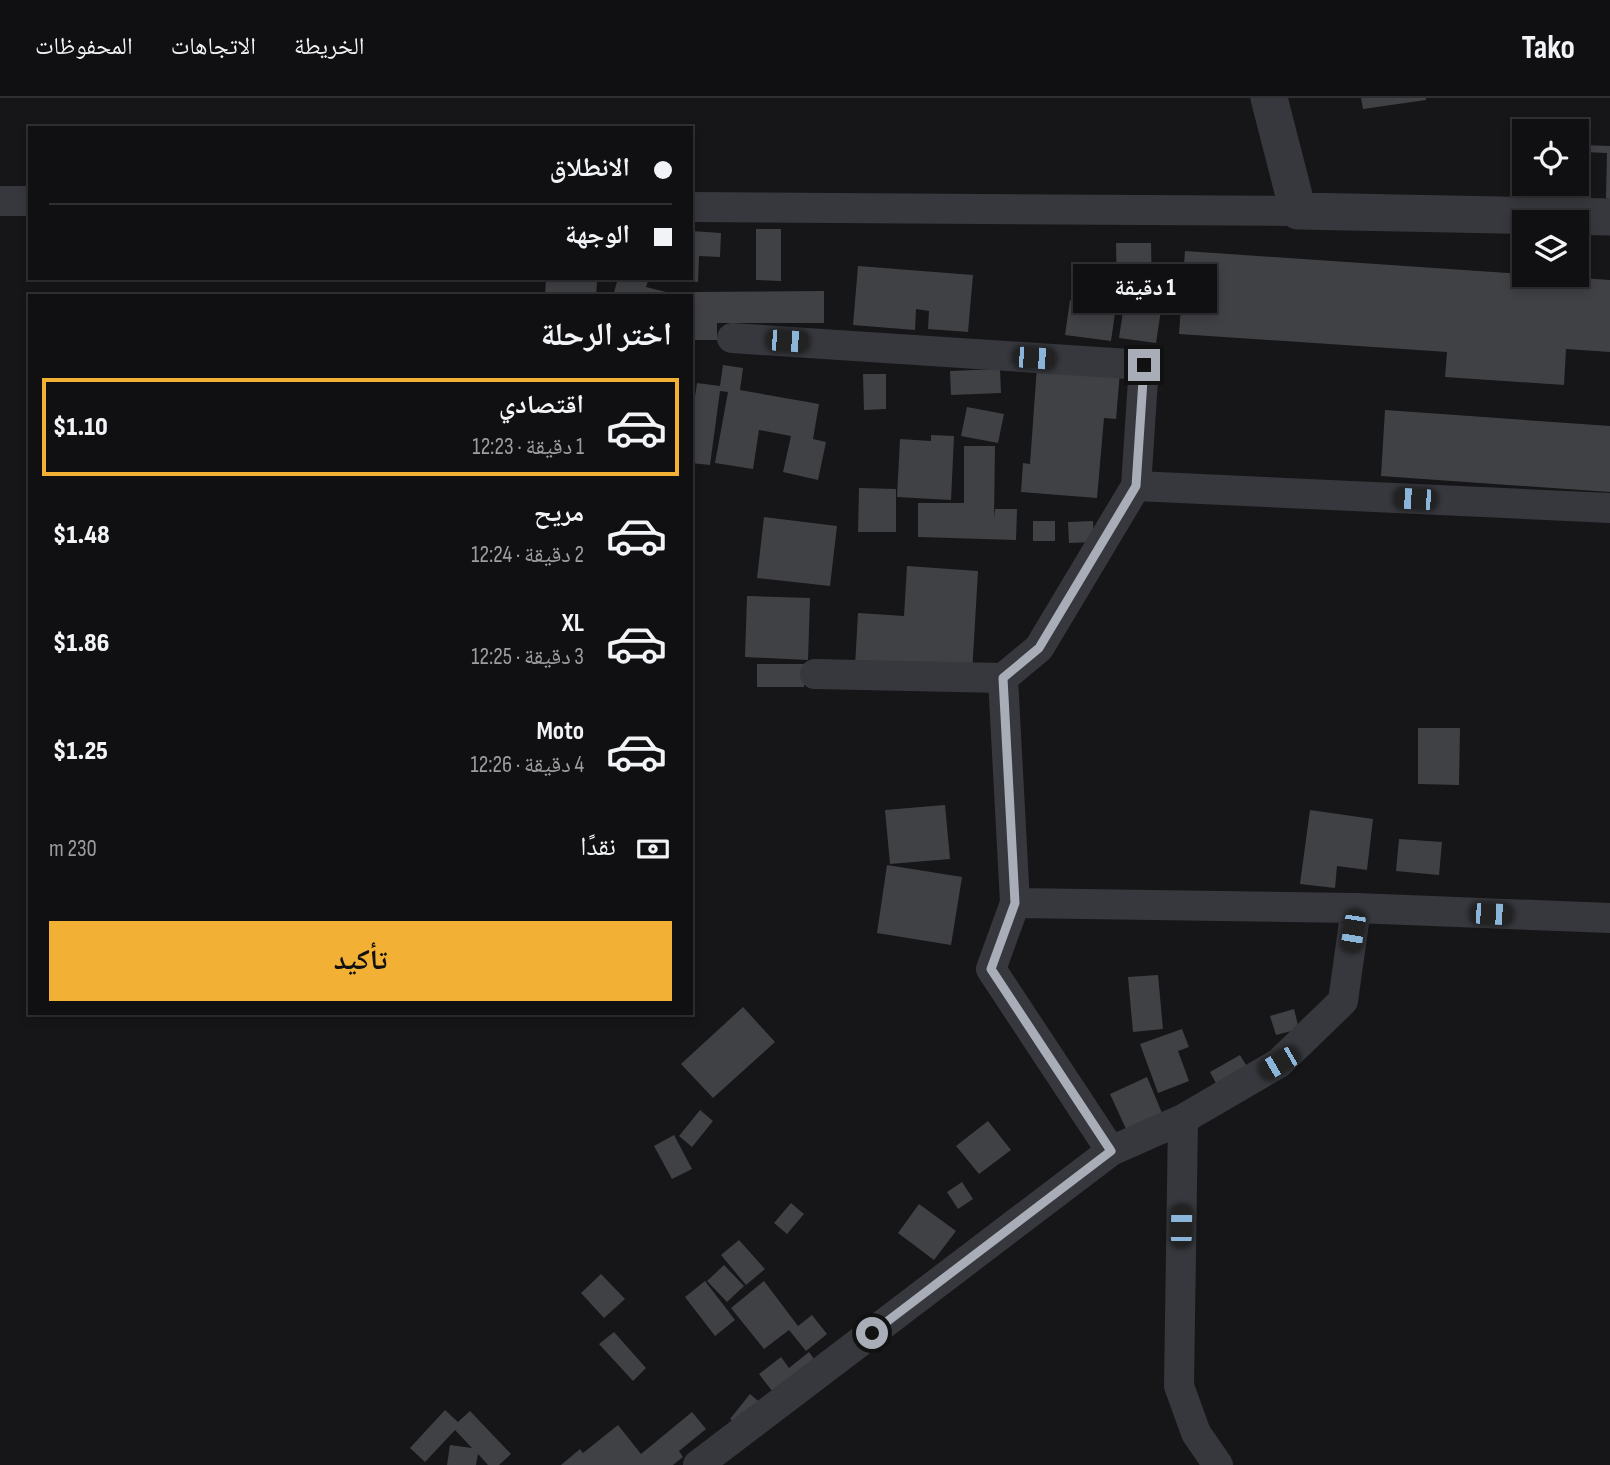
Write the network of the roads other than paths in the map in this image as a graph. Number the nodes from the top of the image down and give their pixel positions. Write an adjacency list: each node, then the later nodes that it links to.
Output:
1 (1269, 98): 5 (street)
2 (0, 201): 3 (street)
3 (28, 201)
4 (693, 207): 5 (street)
5 (1298, 211): 6 (street)
6 (1610, 217)
7 (732, 338): 8 (street)
8 (1136, 486): 9 (street); 11 (street)
9 (1610, 508)
10 (815, 674): 11 (street)
11 (1003, 678): 12 (street)
12 (1015, 903): 13 (street); 16 (street)
13 (1356, 908): 14 (street); 15 (street)
14 (1610, 918)
15 (1183, 1119): 16 (street); 18 (street)
16 (1111, 1151): 17 (street)
17 (698, 1465)
18 (1217, 1465)

